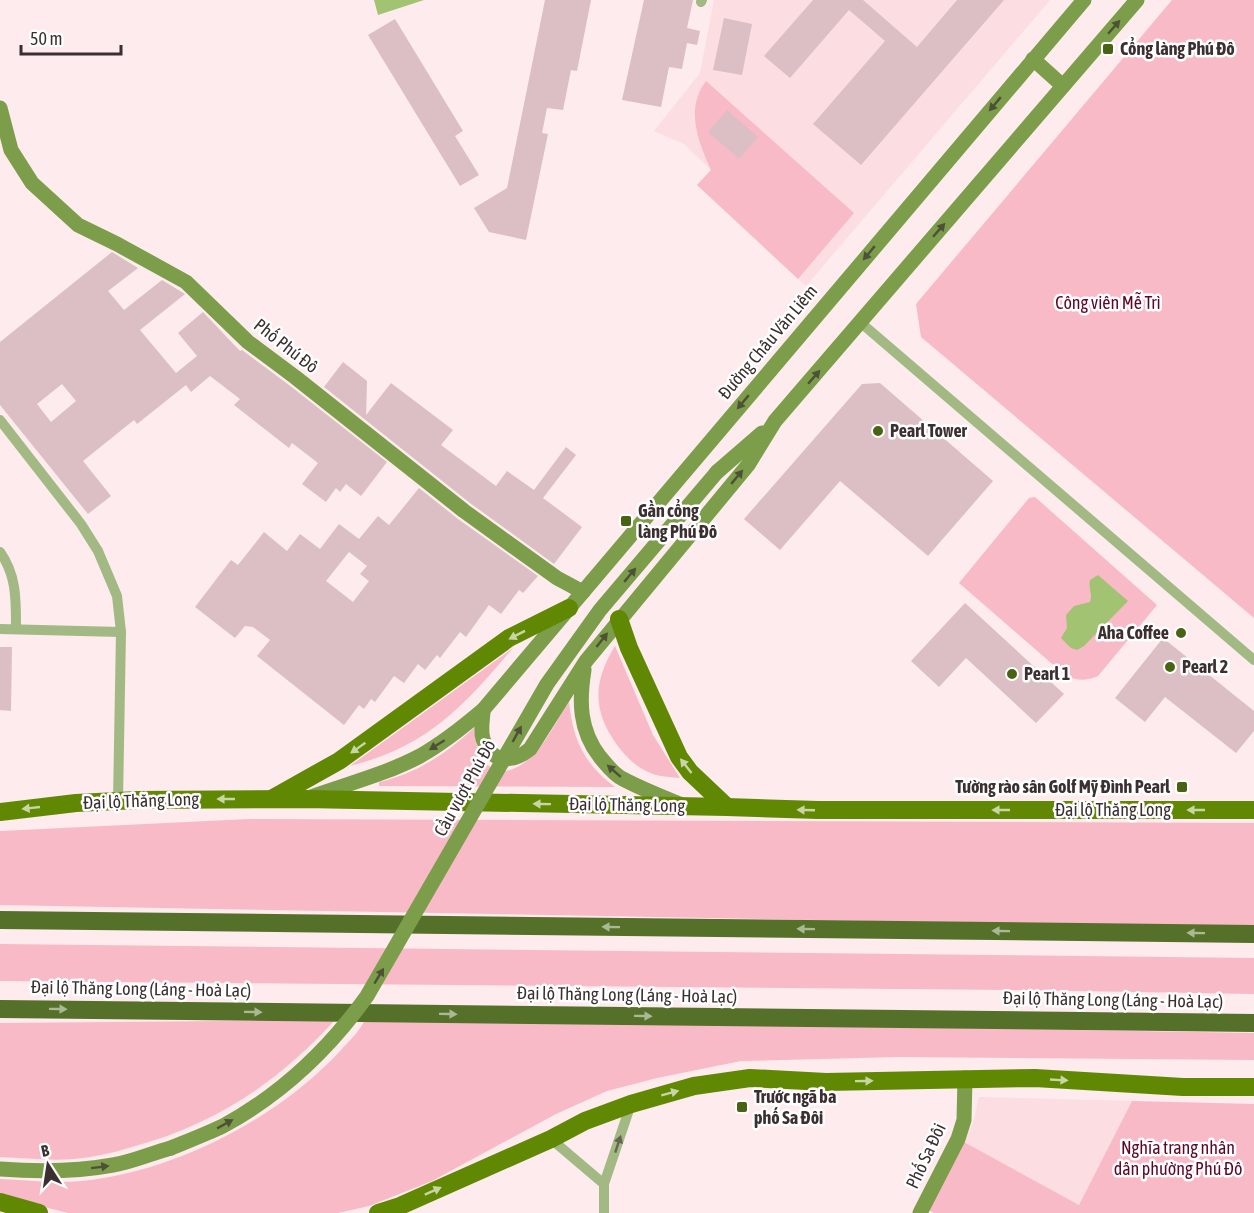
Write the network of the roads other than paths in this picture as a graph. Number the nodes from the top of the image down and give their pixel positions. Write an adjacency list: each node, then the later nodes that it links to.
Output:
1 (1084, 0): 3 (main road, Đường Châu Văn Liêm)
2 (1137, 0): 4 (main road, one-way to 2)
3 (1033, 59): 4 (main road); 10 (main road, Đường Châu Văn Liêm, one-way to 10)
4 (1063, 86): 6 (main road, one-way to 4)
5 (0, 108): 10 (main road, Phố Phú Đô)
6 (860, 322): 7 (main road, one-way to 6); 16 (street)
7 (775, 421): 12 (main road, one-way to 7); 34 (main road, Cầu vượt Phú Đô, one-way to 7, bridge)
8 (1, 425): 15 (street)
9 (0, 552): 14 (street)
10 (583, 592): 11 (main road, Đường Châu Văn Liêm)
11 (569, 609): 18 (main road, Đường Châu Văn Liêm); 19 (main road, one-way to 19)
12 (619, 619): 17 (main road, one-way to 12); 23 (main road, one-way to 12)
13 (0, 629): 14 (street)
14 (16, 629): 15 (street)
15 (121, 632): 21 (street)
16 (1254, 660)
17 (586, 661): 18 (main road); 22 (main road, one-way to 17)
18 (483, 710): 20 (main road, Đường Châu Văn Liêm, one-way to 20)
19 (270, 799): 20 (main road, Đại lộ Thăng Long); 21 (main road, Đại lộ Thăng Long, one-way to 21)
20 (305, 799): 22 (main road, Đại lộ Thăng Long, one-way to 20)
21 (118, 801): 25 (main road, Đại lộ Thăng Long, one-way to 25)
22 (685, 807): 23 (main road, Đại lộ Thăng Long)
23 (727, 807): 24 (main road, Đại lộ Thăng Long, one-way to 23)
24 (1254, 810)
25 (0, 812)
26 (0, 920): 27 (highway, one-way to 26)
27 (1254, 934)
28 (0, 1009): 29 (highway, Đại lộ Thăng Long (Láng - Hoà Lạc), one-way to 29)
29 (1254, 1023)
30 (964, 1078): 31 (main road, one-way to 31); 32 (main road, one-way to 30); 40 (main road, Phố Sa Đôi)
31 (1254, 1087)
32 (631, 1104): 33 (main road); 35 (street, one-way to 32)
33 (551, 1139): 35 (street); 38 (main road, one-way to 33)
34 (0, 1169)
35 (604, 1184): 39 (street)
36 (0, 1202): 37 (main road)
37 (39, 1213)
38 (378, 1213)
39 (604, 1213)
40 (920, 1213)

